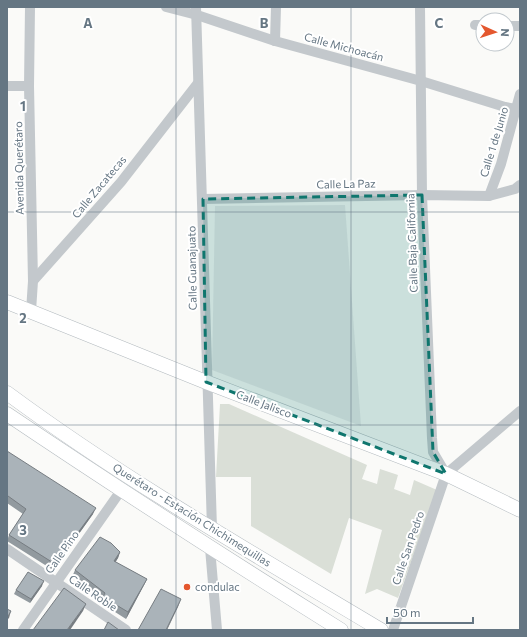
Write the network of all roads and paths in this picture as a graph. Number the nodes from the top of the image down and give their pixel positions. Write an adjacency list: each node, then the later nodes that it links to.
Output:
1 (30, 7): 10 (street, Avenida Querétaro)
2 (166, 7): 5 (street, Calle Michoacán)
3 (276, 7): 6 (street)
4 (420, 7): 7 (street, Calle Baja California)
5 (197, 11): 6 (street, Calle Michoacán); 8 (street, Calle Guanajuato)
6 (276, 41): 7 (street, Calle Michoacán)
7 (421, 81): 12 (street, Calle Michoacán); 14 (street, Calle Baja California)
8 (198, 82): 16 (street, Calle Guanajuato); 17 (street, Calle Zacatecas)
9 (7, 86): 10 (street)
10 (29, 86): 17 (street, Avenida Querétaro)
11 (520, 94): 12 (street, Calle 1 de Junio)
12 (516, 109): 15 (street, Calle 1 de Junio)
13 (520, 185): 15 (street)
14 (422, 195): 15 (street, Calle La Paz); 16 (street, Calle La Paz); 24 (street, Calle Baja California)
15 (488, 196)
16 (203, 199): 20 (street, Calle Guanajuato)
17 (33, 281): 19 (street)
18 (7, 302): 19 (main road, Calle Jalisco)
19 (31, 310): 20 (main road, Calle Jalisco)
20 (206, 382): 24 (main road, Calle Jalisco); 27 (street, Calle Guanajuato)
21 (7, 393): 27 (main road, Querétaro - Estación Chichimequillas)
22 (520, 411): 24 (street)
23 (7, 414): 25 (main road, Querétaro - Estación Chichimequillas)
24 (446, 474): 26 (main road, Calle Jalisco); 36 (street, Calle San Pedro)
25 (122, 489): 28 (main road, Querétaro - Estación Chichimequillas); 30 (street, Calle Pino)
26 (520, 510)
27 (212, 529): 35 (main road, Querétaro - Estación Chichimequillas)
28 (210, 548): 33 (street); 34 (main road, Querétaro - Estación Chichimequillas)
29 (7, 549): 30 (street, Calle Roble)
30 (56, 582): 31 (street, Calle Pino); 32 (street, Calle Roble)
31 (23, 630)
32 (126, 630)
33 (217, 630)
34 (341, 630)
35 (381, 630)
36 (393, 630)

